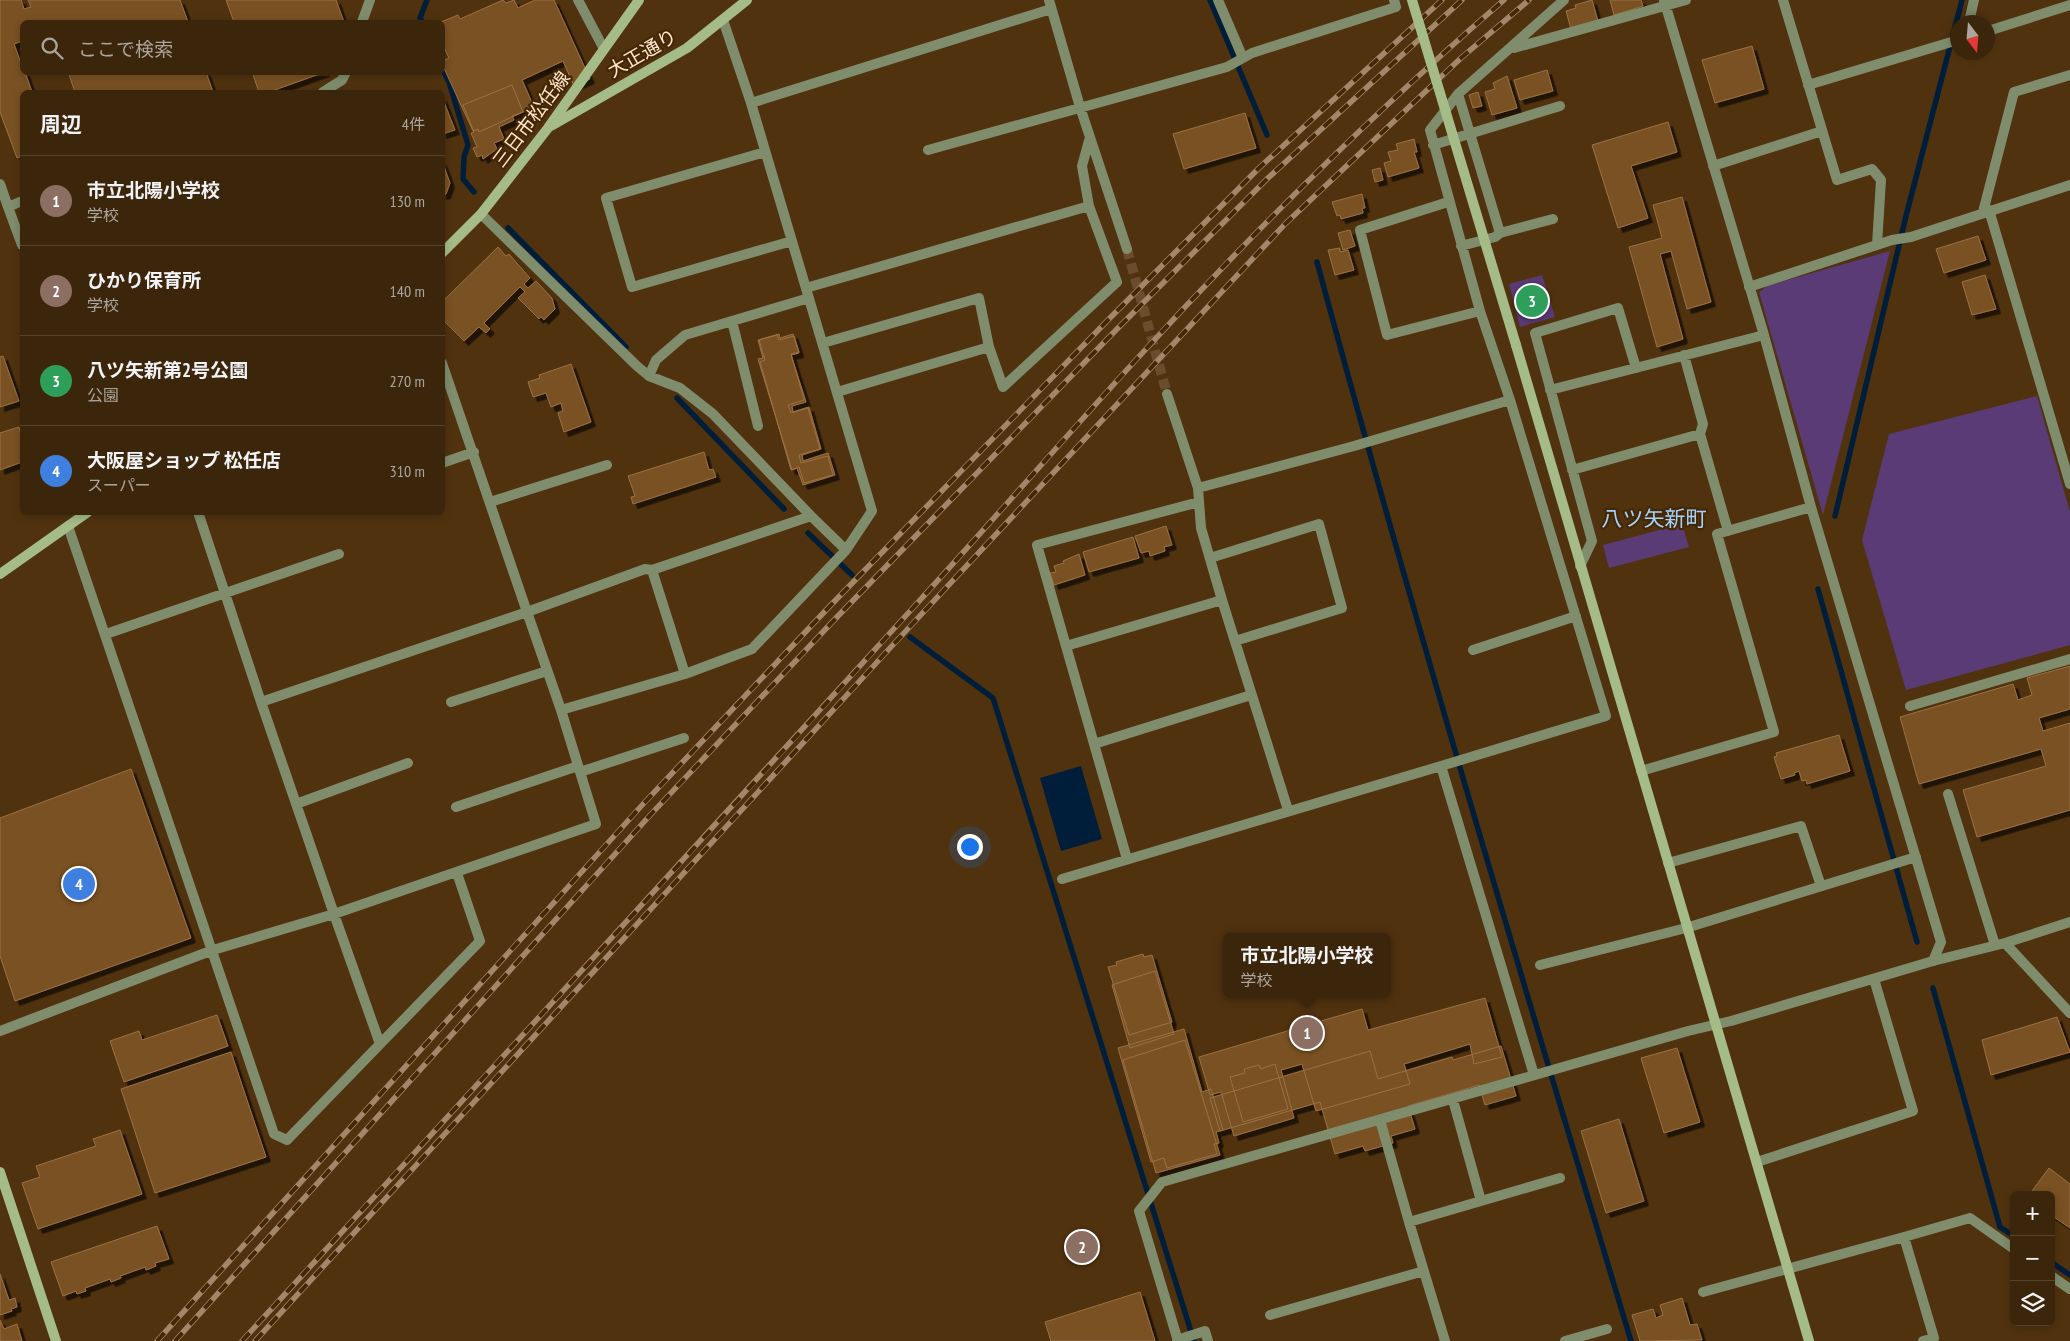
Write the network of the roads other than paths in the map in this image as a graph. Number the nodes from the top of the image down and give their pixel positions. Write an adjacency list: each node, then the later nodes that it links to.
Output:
1 (370, 0): 16 (street)
2 (578, 0): 20 (street)
3 (640, 0): 20 (street, 三日市松任線)
4 (747, 0): 17 (street, 大正通り)
5 (1218, 0): 22 (street)
6 (1412, 0): 89 (street, bridge)
7 (1564, 0): 21 (street)
8 (1686, 0): 12 (street)
9 (1783, 0): 25 (street)
10 (1974, 0): 15 (street)
11 (1397, 1): 22 (street)
12 (1665, 3): 21 (street); 38 (street)
13 (1050, 4): 28 (street); 30 (street)
14 (2070, 5): 18 (street)
15 (1971, 15)
16 (363, 20)
17 (723, 20): 28 (street); 31 (street, 大正通り)
18 (1995, 29)
19 (1950, 42): 25 (street)
20 (604, 49): 31 (street, 三日市松任線)
21 (1510, 49): 27 (street)
22 (1239, 61): 30 (street)
23 (344, 75): 26 (street)
24 (2070, 75): 45 (street)
25 (1808, 85): 32 (street)
26 (326, 90)
27 (1458, 94): 33 (street); 35 (street)
28 (751, 102): 37 (street)
29 (1560, 106): 33 (street)
30 (1080, 107): 34 (street); 36 (street)
31 (548, 128): 46 (street, 三日市松任線)
32 (1822, 131): 38 (street); 51 (street)
33 (1470, 132): 35 (street); 48 (street)
34 (1090, 137): 44 (street); 53 (street)
35 (1433, 145): 42 (street)
36 (928, 150)
37 (765, 152): 50 (street); 50 (street)
38 (1713, 166): 55 (street)
39 (0, 184): 43 (street)
40 (2070, 185): 45 (street)
41 (20, 202): 43 (street)
42 (1448, 202): 52 (street); 57 (street)
43 (8, 206): 49 (street)
44 (1089, 206): 56 (street); 61 (street)
45 (1986, 211): 51 (street); 76 (street)
46 (480, 214): 54 (street, 三日市松任線); 65 (street)
47 (1553, 219): 48 (street)
48 (1500, 233): 52 (street)
49 (20, 239)
50 (792, 241): 56 (street)
51 (1877, 245): 55 (street)
52 (1461, 246): 57 (street)
53 (1127, 249)
54 (445, 250)
55 (1749, 287): 59 (street)
56 (808, 293): 58 (street); 60 (street)
57 (1480, 311): 69 (street)
58 (732, 321): 65 (street); 70 (street)
59 (1764, 335): 62 (street); 80 (street)
60 (823, 343): 61 (street); 67 (street)
61 (989, 347): 67 (street)
62 (1684, 355): 63 (street); 71 (street)
63 (1636, 368): 66 (street); 66 (street)
64 (445, 371): 72 (street)
65 (649, 376): 83 (street)
66 (1550, 390): 75 (street)
67 (837, 392): 86 (street)
68 (1167, 394): 77 (street)
69 (1510, 400): 77 (street); 95 (street)
70 (758, 426)
71 (1700, 434): 75 (street); 85 (street)
72 (474, 452): 73 (street); 78 (street)
73 (445, 462)
74 (606, 465): 78 (street)
75 (1572, 470): 89 (street)
76 (2070, 484)
77 (1198, 488): 79 (street)
78 (490, 502): 94 (street)
79 (1199, 502): 88 (street); 98 (street)
80 (1811, 507): 85 (street); 118 (street)
81 (84, 515): 84 (street)
82 (199, 515): 92 (street)
83 (811, 516): 86 (street); 90 (street)
84 (68, 526): 91 (street); 96 (street)
85 (1728, 531): 113 (street)
86 (846, 550): 102 (street)
87 (339, 554): 92 (street)
88 (1210, 558): 93 (street); 97 (street)
89 (1580, 566): 113 (street)
90 (652, 570): 94 (street); 102 (street)
91 (0, 574)
92 (226, 593): 96 (street); 104 (street)
93 (1222, 600): 97 (street); 98 (street)
94 (527, 612): 101 (street); 104 (street)
95 (1576, 616): 99 (street); 111 (street)
96 (106, 634): 128 (street)
97 (1235, 641): 103 (street)
98 (1066, 646): 109 (street)
99 (1473, 650)
100 (2070, 659): 106 (street)
101 (547, 671): 105 (street); 107 (street)
102 (685, 674): 107 (street)
103 (1251, 695): 109 (street); 117 (street)
104 (261, 702): 115 (street)
105 (451, 702)
106 (1910, 706)
107 (561, 710): 112 (street)
108 (684, 738): 112 (street)
109 (1094, 744): 119 (street)
110 (408, 763): 115 (street)
111 (1446, 765): 117 (street); 136 (street)
112 (579, 769): 116 (street); 121 (street)
113 (1640, 772): 120 (street)
114 (1948, 794): 127 (street)
115 (296, 804): 124 (street)
116 (456, 807)
117 (1288, 810): 119 (street)
118 (1916, 857): 123 (street); 129 (street)
119 (1127, 859): 122 (street)
120 (1668, 863): 123 (street); 126 (street)
121 (457, 873): 124 (street); 135 (street)
122 (1062, 879)
123 (1821, 886): 126 (street)
124 (334, 914): 128 (street); 135 (street)
125 (2070, 922): 127 (street)
126 (1686, 928): 130 (street); 133 (street)
127 (2000, 944): 129 (street); 132 (street)
128 (213, 950): 134 (street); 135 (street)
129 (1933, 961): 131 (street)
130 (1540, 965)
131 (1874, 979): 133 (street); 139 (street)
132 (2070, 1013)
133 (1716, 1024): 136 (street); 139 (street)
134 (0, 1031)
135 (380, 1044)
136 (1538, 1074): 137 (street)
137 (1453, 1100): 138 (street); 142 (street)
138 (1380, 1120): 143 (street); 154 (street)
139 (1756, 1162): 146 (street)
140 (0, 1172): 155 (street)
141 (1560, 1178): 142 (street)
142 (1481, 1201): 143 (street)
143 (1409, 1222): 147 (street)
144 (1904, 1237): 145 (street); 146 (street); 159 (street)
145 (2010, 1246)
146 (1788, 1269): 150 (street); 158 (street)
147 (1424, 1271): 151 (street); 156 (street)
148 (2055, 1279): 149 (street)
149 (2070, 1289)
150 (1703, 1292)
151 (1270, 1315)
152 (1607, 1329): 157 (street)
153 (1206, 1336): 154 (street)
154 (1177, 1340)
155 (56, 1341)
156 (1445, 1341)
157 (1565, 1341)
158 (1809, 1341)
159 (1923, 1341)

